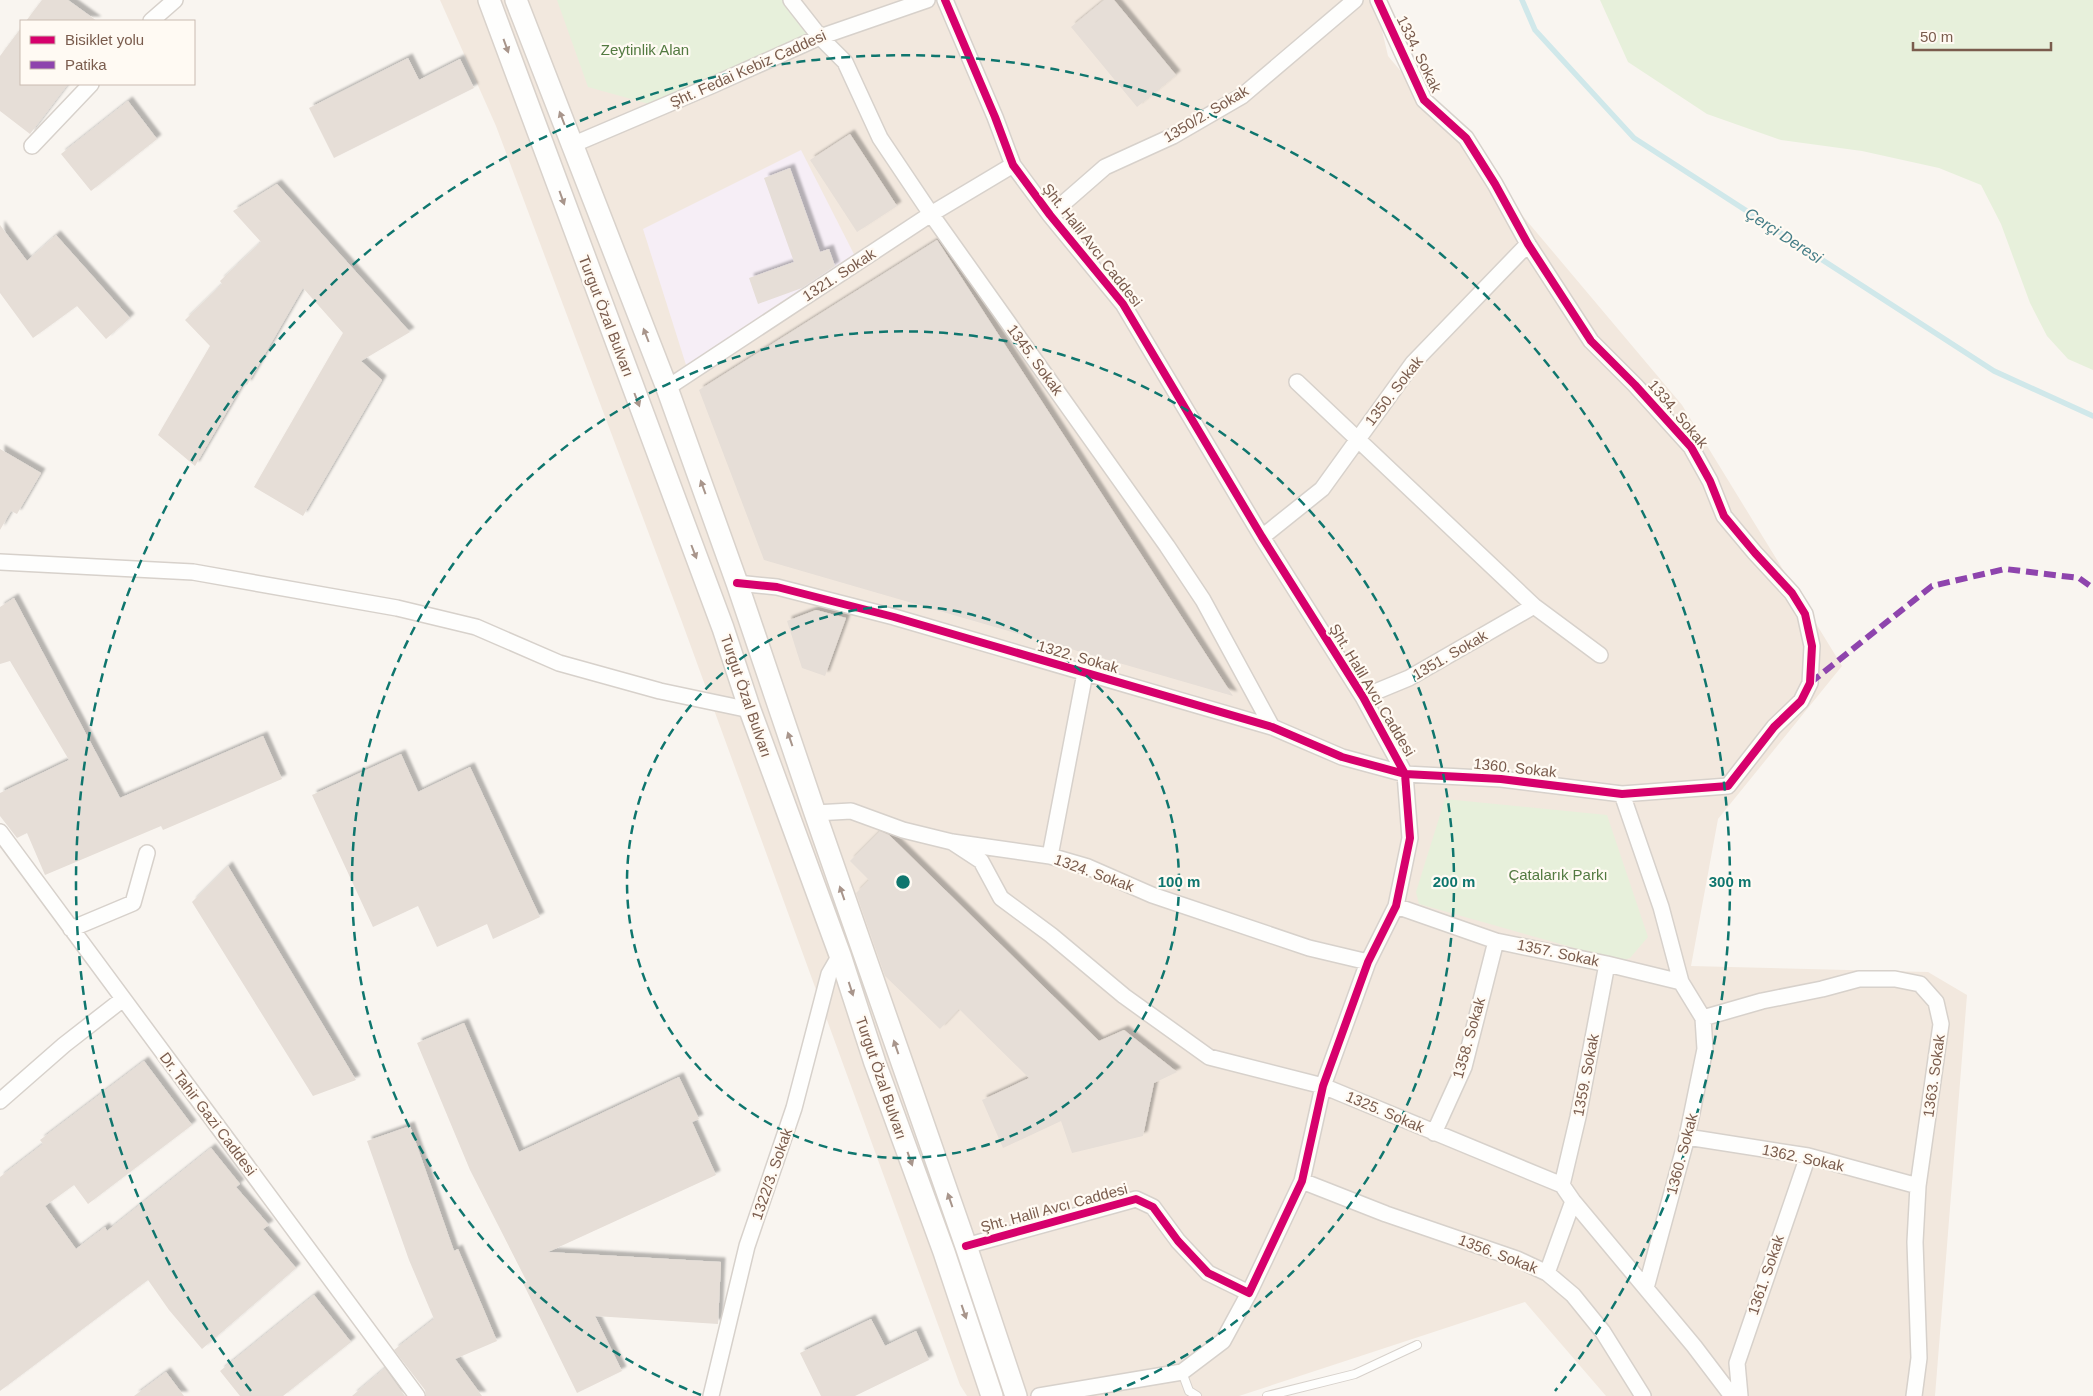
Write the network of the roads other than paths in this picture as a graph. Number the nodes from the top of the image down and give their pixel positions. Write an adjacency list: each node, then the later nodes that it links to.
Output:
1 (175, 0): 9 (street)
2 (489, 0): 28 (main road, Turgut Özal Bulvarı, one-way to 28)
3 (516, 0): 12 (main road, Turgut Özal Bulvarı, one-way to 3)
4 (791, 0): 10 (street, 1345. Sokak)
5 (927, 0): 10 (street, Şht. Fedai Kebiz Caddesi)
6 (945, 0): 14 (street, Şht. Halil Avcı Caddesi)
7 (1355, 0): 16 (street, 1350/2. Sokak)
8 (1378, 0): 17 (street, 1334. Sokak)
9 (152, 20)
10 (820, 37): 12 (street, Şht. Fedai Kebiz Caddesi); 15 (street, 1345. Sokak)
11 (90, 85): 13 (street)
12 (572, 145): 19 (main road, Turgut Özal Bulvarı, one-way to 12)
13 (32, 146)
14 (1013, 164): 15 (street, 1321. Sokak); 16 (street, Şht. Halil Avcı Caddesi)
15 (930, 214): 19 (street, 1321. Sokak); 29 (street, 1345. Sokak)
16 (1050, 215): 21 (street, Şht. Halil Avcı Caddesi)
17 (1528, 244): 20 (street, 1350. Sokak); 31 (street, 1334. Sokak)
18 (1297, 382): 20 (street)
19 (667, 388): 23 (main road, Turgut Özal Bulvarı, one-way to 19)
20 (1357, 439): 21 (street, 1350. Sokak); 24 (street)
21 (1262, 537): 27 (street, Şht. Halil Avcı Caddesi)
22 (0, 562): 28 (street)
23 (737, 583): 26 (street, 1322. Sokak); 32 (main road, Turgut Özal Bulvarı, one-way to 23)
24 (1534, 606): 25 (street); 27 (street, 1351. Sokak)
25 (1600, 655)
26 (1085, 673): 29 (street, 1322. Sokak); 36 (street)
27 (1364, 697): 30 (street, Şht. Halil Avcı Caddesi)
28 (750, 710): 40 (main road, Turgut Özal Bulvarı)
29 (1272, 727): 30 (street, 1322. Sokak)
30 (1406, 774): 31 (street, 1360. Sokak); 37 (street, Şht. Halil Avcı Caddesi)
31 (1622, 794): 43 (street)
32 (814, 813): 34 (street, 1324. Sokak); 55 (main road, Turgut Özal Bulvarı, one-way to 32)
33 (0, 832): 38 (street, Dr. Tahir Gazi Caddesi)
34 (952, 842): 36 (street, 1324. Sokak); 46 (street, 1325. Sokak)
35 (147, 853): 38 (street)
36 (1050, 856): 41 (street, 1324. Sokak)
37 (1396, 906): 39 (street, 1357. Sokak); 41 (street, Şht. Halil Avcı Caddesi)
38 (71, 929): 44 (street, Dr. Tahir Gazi Caddesi)
39 (1496, 941): 42 (street, 1357. Sokak); 48 (street, 1358. Sokak)
40 (840, 955): 62 (street, 1322/3. Sokak); 63 (main road, Turgut Özal Bulvarı, one-way to 63)
41 (1368, 962): 46 (street, Şht. Halil Avcı Caddesi)
42 (1608, 964): 43 (street, 1357. Sokak); 52 (street, 1359. Sokak)
43 (1681, 982): 45 (street)
44 (123, 999): 47 (street); 61 (street, Dr. Tahir Gazi Caddesi)
45 (1703, 1018): 49 (street, 1360. Sokak); 53 (street, 1363. Sokak)
46 (1324, 1086): 48 (street, 1325. Sokak); 51 (street, Şht. Halil Avcı Caddesi)
47 (0, 1101)
48 (1434, 1133): 52 (street, 1325. Sokak)
49 (1687, 1137): 50 (street, 1362. Sokak); 57 (street, 1360. Sokak)
50 (1808, 1156): 53 (street, 1362. Sokak); 70 (street, 1361. Sokak)
51 (1302, 1181): 56 (street, 1356. Sokak); 58 (street, Şht. Halil Avcı Caddesi)
52 (1562, 1185): 54 (street)
53 (1918, 1186): 71 (street, 1363. Sokak)
54 (1573, 1201): 56 (street); 57 (street)
55 (966, 1246): 58 (street, Şht. Halil Avcı Caddesi); 64 (main road, Turgut Özal Bulvarı)
56 (1547, 1273): 68 (street, 1356. Sokak)
57 (1646, 1288): 69 (street)
58 (1249, 1293): 60 (street)
59 (1417, 1345): 67 (lane)
60 (1182, 1372): 65 (street); 66 (lane)
61 (417, 1396)
62 (710, 1396)
63 (992, 1396)
64 (1016, 1396)
65 (1039, 1396)
66 (1198, 1396)
67 (1266, 1396)
68 (1643, 1396)
69 (1732, 1396)
70 (1740, 1396)
71 (1914, 1396)

